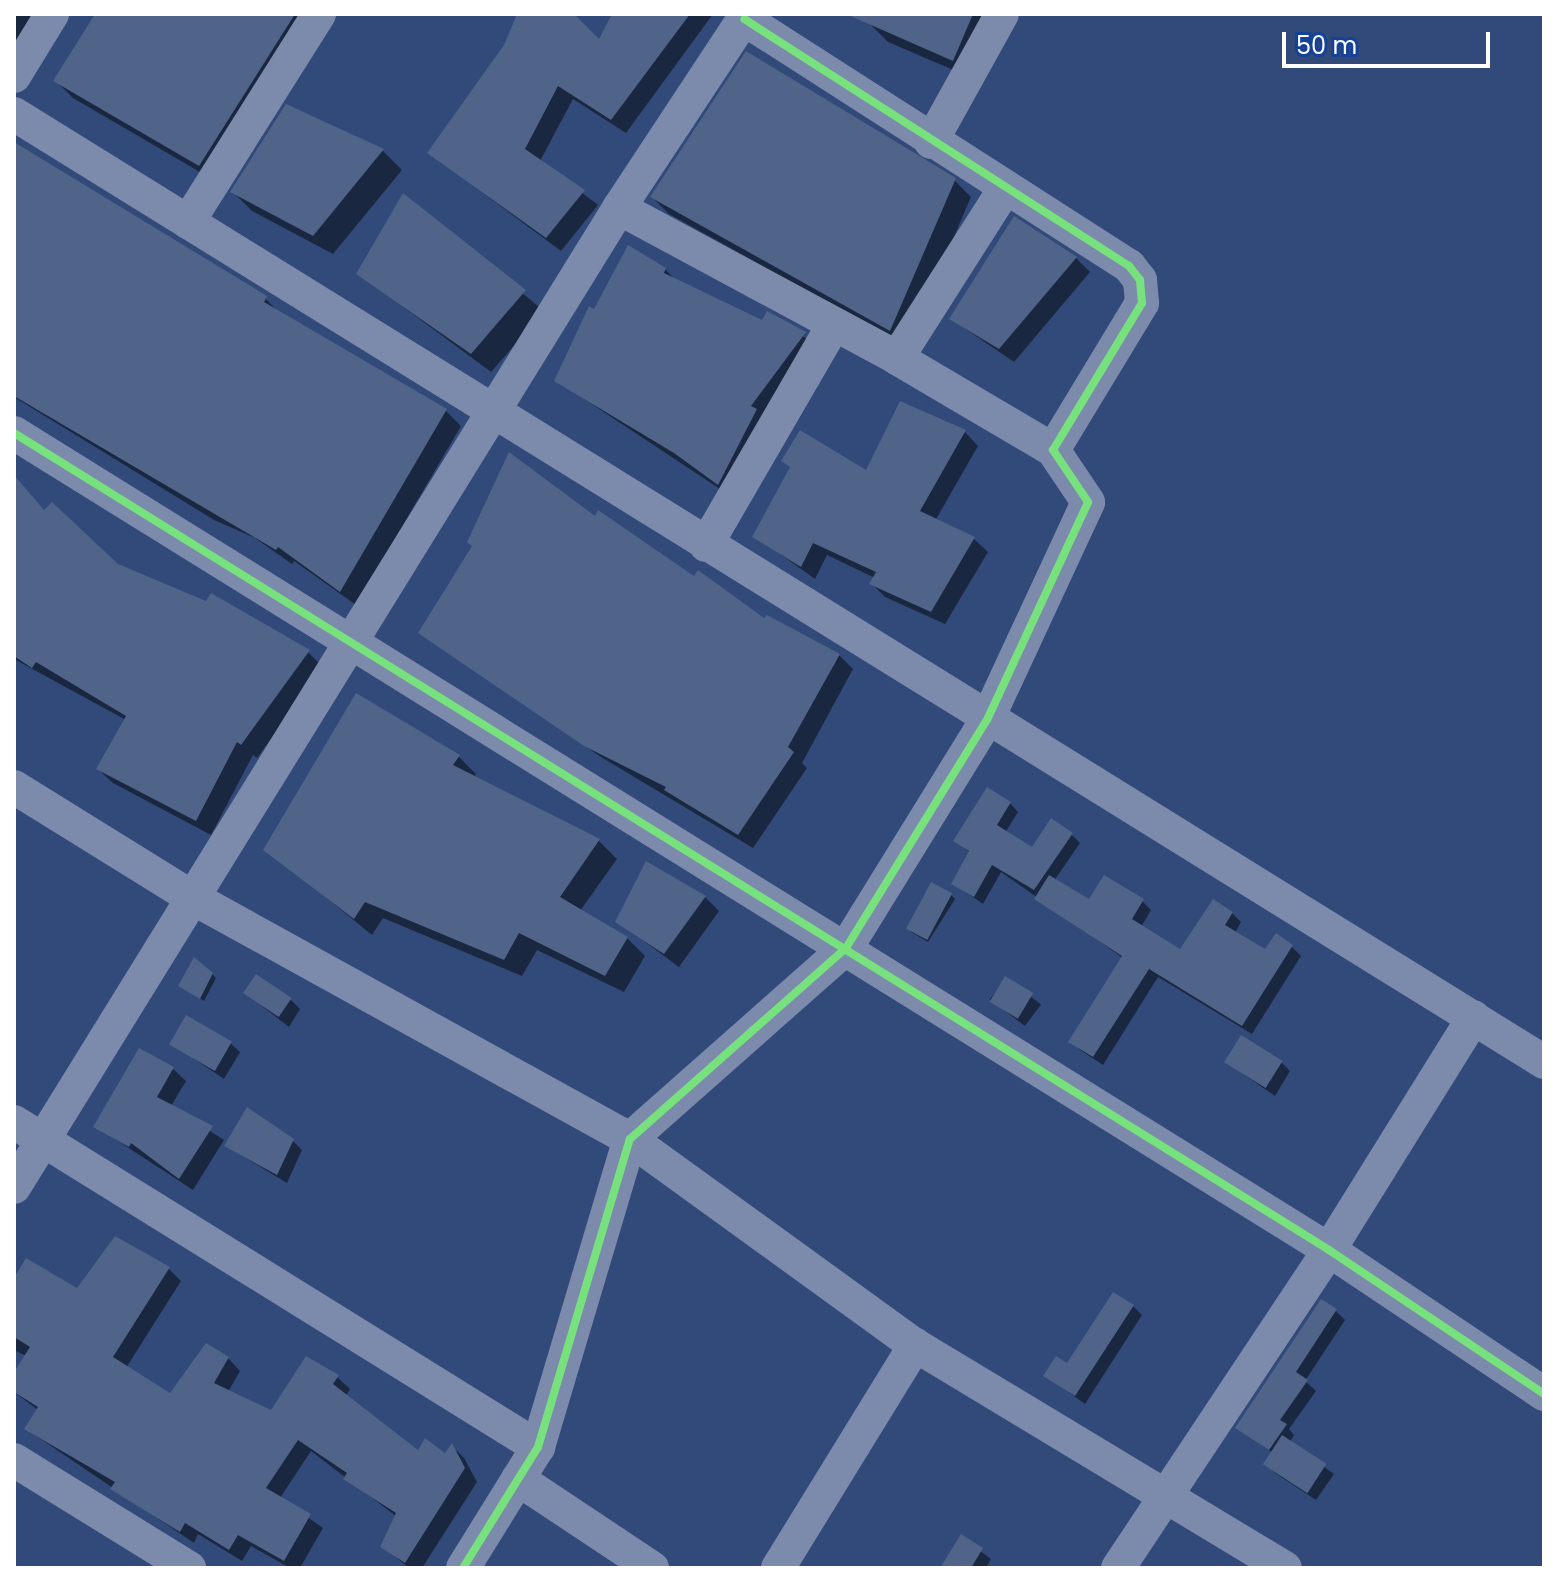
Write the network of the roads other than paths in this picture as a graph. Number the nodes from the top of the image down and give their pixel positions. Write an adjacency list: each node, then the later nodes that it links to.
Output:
1 (52, 14): 5 (street)
2 (319, 14): 10 (street)
3 (1002, 14): 7 (street)
4 (746, 16): 7 (street); 9 (street)
5 (14, 76)
6 (14, 114): 10 (street)
7 (931, 142): 8 (street)
8 (1004, 190): 12 (street); 15 (street)
9 (619, 208): 11 (street); 13 (street)
10 (188, 222): 13 (street)
11 (834, 324): 12 (street); 16 (street)
12 (897, 358): 15 (street)
13 (493, 412): 16 (street); 17 (street)
14 (14, 433): 17 (street)
15 (1053, 450): 18 (street)
16 (706, 545): 18 (street)
17 (351, 642): 20 (street); 21 (street)
18 (987, 720): 21 (street); 22 (street)
19 (14, 787): 20 (street)
20 (193, 898): 25 (street); 26 (street)
21 (846, 948): 25 (street); 28 (street)
22 (1474, 1017): 23 (street); 28 (street)
23 (1544, 1062)
24 (14, 1122): 26 (street)
25 (630, 1139): 29 (street); 31 (street)
26 (43, 1140): 27 (street); 31 (street)
27 (14, 1187)
28 (1329, 1250): 30 (street); 34 (street)
29 (915, 1345): 34 (street); 38 (street)
30 (1544, 1394)
31 (538, 1447): 33 (street)
32 (14, 1460): 35 (street)
33 (518, 1479): 36 (street); 37 (street)
34 (1162, 1498): 39 (street); 40 (street)
35 (189, 1568)
36 (463, 1568)
37 (652, 1568)
38 (778, 1568)
39 (1118, 1568)
40 (1285, 1568)

